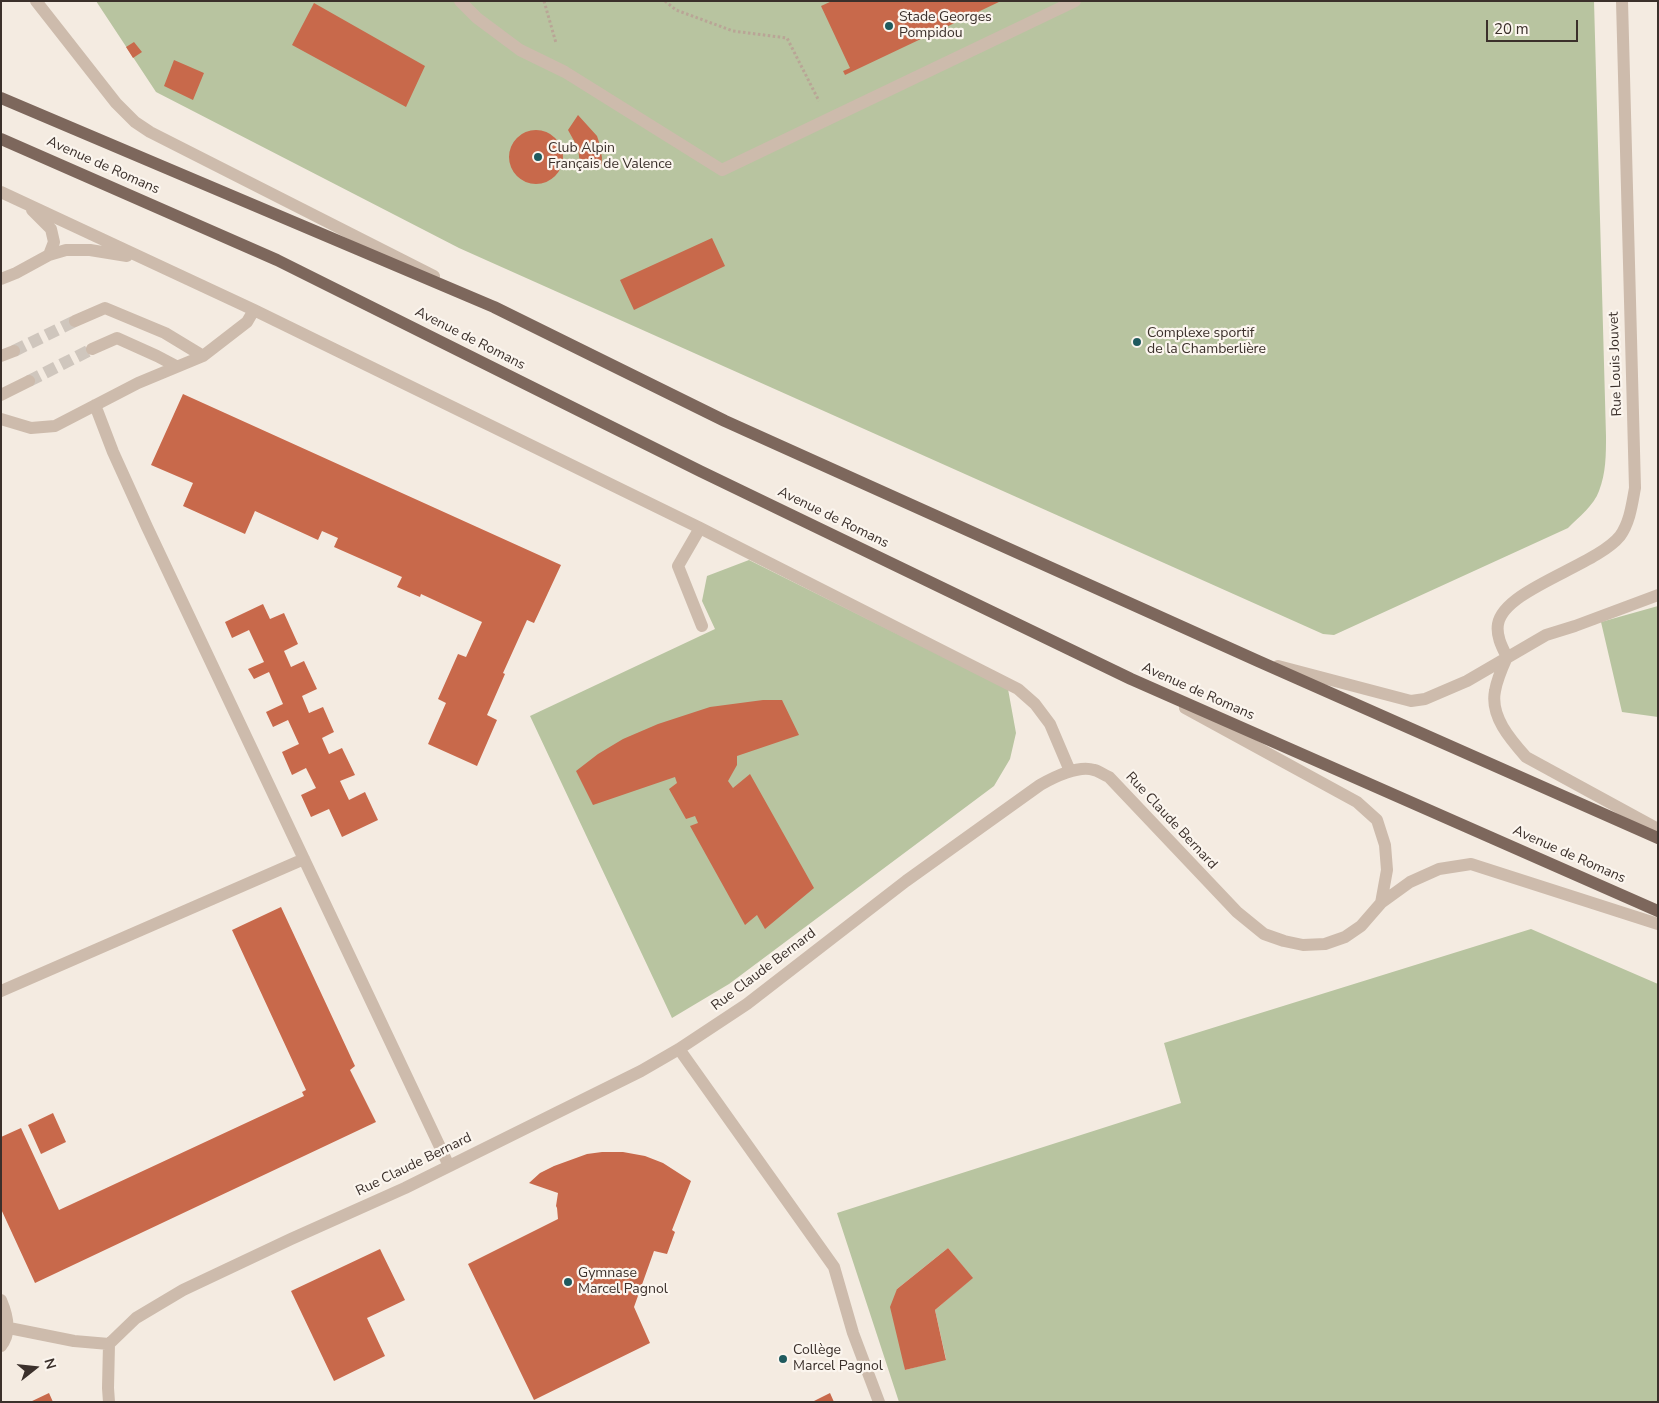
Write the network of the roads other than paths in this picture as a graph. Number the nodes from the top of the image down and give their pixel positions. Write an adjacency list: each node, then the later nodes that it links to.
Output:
1 (36, 1): 12 (street)
2 (460, 1): 3 (street)
3 (1075, 1)
4 (1622, 1): 27 (street, Rue Louis Jouvet)
5 (1, 98): 12 (main road, Avenue de Romans)
6 (1, 139): 29 (main road, Avenue de Romans)
7 (1, 192): 8 (street)
8 (24, 202): 9 (street); 10 (street)
9 (49, 255): 10 (street); 11 (street)
10 (142, 258): 13 (street)
11 (1, 279)
12 (494, 306): 28 (main road, Avenue de Romans)
13 (254, 310): 18 (street); 24 (street)
14 (75, 321): 18 (street)
15 (92, 350): 19 (street)
16 (14, 351): 17 (street)
17 (1, 356)
18 (203, 356): 19 (street)
19 (176, 366): 22 (street)
20 (29, 381): 21 (street)
21 (1, 395)
22 (95, 405): 23 (street); 33 (street)
23 (1, 419)
24 (700, 528): 26 (street); 30 (street)
25 (1658, 595): 27 (street)
26 (702, 626)
27 (1507, 657): 28 (street); 31 (street)
28 (1258, 661): 32 (main road, Avenue de Romans)
29 (1131, 679): 34 (street); 35 (main road, Avenue de Romans)
30 (1070, 771): 34 (street, Rue Claude Bernard); 38 (street, Rue Claude Bernard)
31 (1658, 829)
32 (1658, 838)
33 (304, 859): 37 (street); 39 (street)
34 (1381, 903): 36 (street, Rue Claude Bernard)
35 (1658, 911)
36 (1658, 924)
37 (1, 991)
38 (679, 1049): 39 (street, Rue Claude Bernard); 45 (street)
39 (449, 1166): 42 (street, Rue Claude Bernard)
40 (1, 1300): 41 (street)
41 (9, 1328): 42 (street); 43 (street)
42 (109, 1344): 44 (street)
43 (1, 1346)
44 (109, 1402)
45 (879, 1402)

